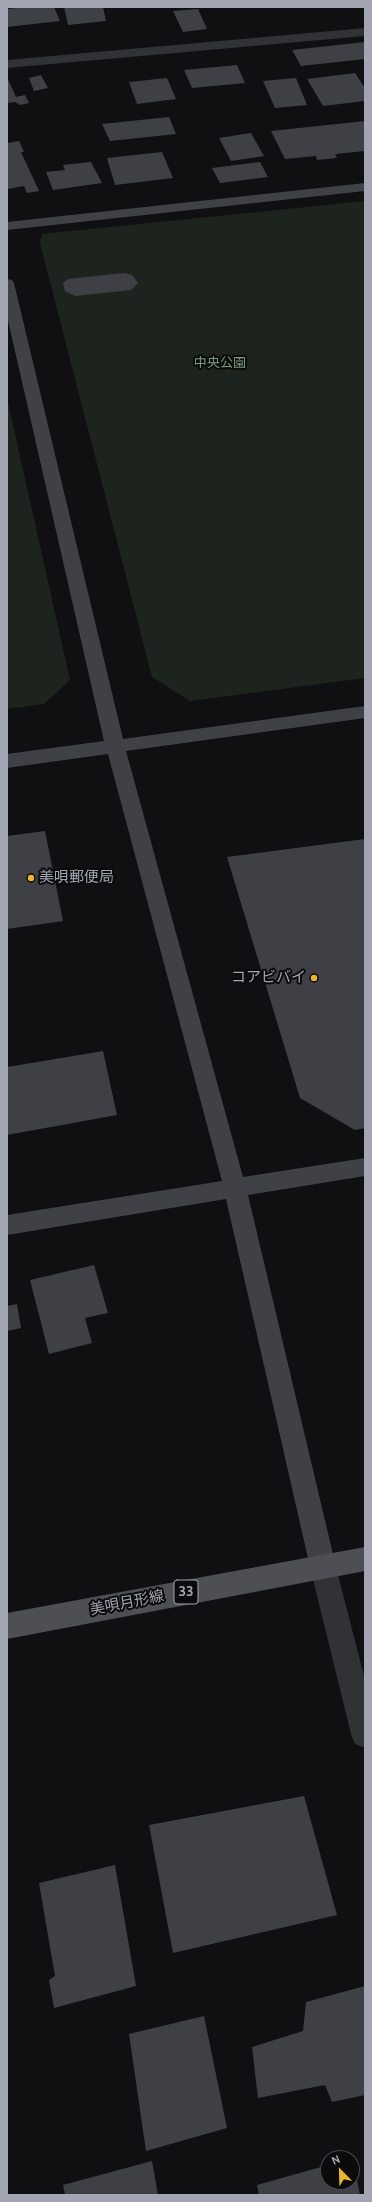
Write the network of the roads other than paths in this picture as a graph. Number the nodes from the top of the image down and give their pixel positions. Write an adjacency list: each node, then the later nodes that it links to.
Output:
1 (365, 32): 2 (street)
2 (7, 64)
3 (365, 187): 4 (street)
4 (7, 226)
5 (7, 283): 7 (street)
6 (365, 712): 7 (street)
7 (115, 746): 8 (street); 10 (street)
8 (7, 761)
9 (365, 1166): 10 (street)
10 (235, 1188): 11 (street); 13 (street)
11 (7, 1225)
12 (365, 1559): 13 (main road, 美唄月形線 / 33)
13 (323, 1567): 14 (main road, 美唄月形線 / 33); 15 (street)
14 (7, 1626)
15 (365, 1734)

